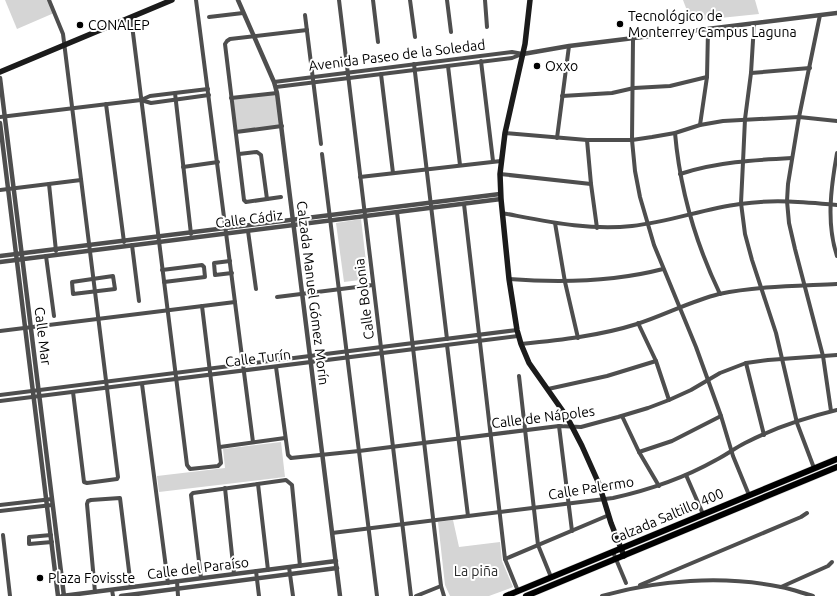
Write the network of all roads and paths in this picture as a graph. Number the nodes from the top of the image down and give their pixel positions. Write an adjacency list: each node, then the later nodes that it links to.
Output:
1 (49, 0): 26 (street)
2 (172, 0): 15 (main road)
3 (196, 0): 46 (street)
4 (238, 0): 11 (street, Calzada Manuel Gómez Morín)
5 (339, 0): 35 (street, Calle Bolonia)
6 (373, 0): 25 (street)
7 (410, 0): 23 (street)
8 (447, 0): 21 (street)
9 (485, 0): 18 (street)
10 (530, 0): 28 (main road)
11 (243, 13): 16 (street); 22 (street, Calzada Manuel Gómez Morín)
12 (837, 13): 14 (street, Avenida Paseo de la Soledad)
13 (305, 15): 19 (street)
14 (820, 15): 17 (street, Avenida Paseo de la Soledad); 32 (street)
15 (131, 17): 26 (main road); 53 (street)
16 (209, 17)
17 (754, 24): 20 (street, Avenida Paseo de la Soledad); 36 (street)
18 (487, 27)
19 (307, 30): 22 (street); 38 (street)
20 (708, 30): 24 (street, Avenida Paseo de la Soledad); 39 (street)
21 (451, 32)
22 (254, 37): 42 (street, Calzada Manuel Gómez Morín); 51 (street)
23 (415, 37)
24 (633, 39): 27 (street, Avenida Paseo de la Soledad); 45 (street)
25 (378, 42)
26 (65, 45): 34 (main road); 55 (street)
27 (569, 46): 28 (street, Avenida Paseo de la Soledad); 50 (street)
28 (523, 54): 29 (street, Avenida Paseo de la Soledad); 30 (street, Avenida Paseo de la Soledad); 65 (main road)
29 (481, 62): 31 (street, Avenida Paseo de la Soledad); 76 (street)
30 (414, 64): 33 (street); 35 (street, Avenida Paseo de la Soledad)
31 (448, 66): 33 (street, Avenida Paseo de la Soledad); 78 (street)
32 (810, 68): 36 (street); 57 (street)
33 (414, 70): 37 (street, Avenida Paseo de la Soledad); 80 (street)
34 (0, 72)
35 (348, 72): 38 (street, Avenida Paseo de la Soledad); 41 (street, Calle Bolonia)
36 (751, 73): 58 (street)
37 (381, 74): 41 (street, Avenida Paseo de la Soledad); 81 (street)
38 (313, 77): 42 (street, Avenida Paseo de la Soledad); 43 (street)
39 (707, 77): 45 (street); 61 (street)
40 (0, 78): 56 (street, Calle Mar)
41 (348, 78): 43 (street, Avenida Paseo de la Soledad); 84 (street, Calle Bolonia)
42 (274, 82): 44 (street, Calzada Manuel Gómez Morín)
43 (313, 82): 44 (street, Avenida Paseo de la Soledad); 69 (street)
44 (276, 87): 48 (street, Calzada Manuel Gómez Morín)
45 (634, 88): 50 (street); 68 (street)
46 (208, 89): 47 (street); 49 (street)
47 (175, 93): 52 (street); 53 (street)
48 (277, 93): 51 (street); 62 (street, Calzada Manuel Gómez Morín)
49 (209, 95): 52 (street); 75 (street)
50 (562, 96): 66 (street)
51 (232, 98): 63 (street)
52 (175, 99): 53 (street); 79 (street)
53 (141, 100): 54 (street); 116 (street)
54 (106, 104): 55 (street); 118 (street)
55 (72, 108): 56 (street); 85 (street)
56 (2, 117): 88 (street, Calle Mar)
57 (799, 117): 58 (street); 59 (street); 73 (street)
58 (745, 119): 61 (street); 77 (street)
59 (837, 121)
60 (0, 123): 88 (street, Calle Mar)
61 (700, 125): 64 (street)
62 (282, 126): 63 (street); 106 (street, Calzada Manuel Gómez Morín)
63 (236, 132): 71 (street)
64 (675, 132): 68 (street); 83 (street)
65 (505, 133): 66 (street); 74 (main road)
66 (557, 138): 67 (street)
67 (587, 140): 68 (street); 87 (street)
68 (632, 140): 109 (street)
69 (321, 144)
70 (837, 153): 97 (street)
71 (239, 154): 92 (street); 92 (street)
72 (322, 154): 103 (street)
73 (792, 158): 77 (street); 94 (street)
74 (501, 160): 76 (street); 82 (main road)
75 (218, 162): 79 (street); 111 (street)
76 (493, 162): 78 (street)
77 (742, 162): 83 (street); 95 (street)
78 (460, 165): 80 (street)
79 (183, 167): 114 (street)
80 (426, 169): 81 (street); 93 (street)
81 (393, 173): 84 (street)
82 (500, 174): 87 (street); 91 (main road)
83 (680, 174): 104 (street)
84 (360, 177): 100 (street, Calle Bolonia)
85 (81, 180): 86 (street); 120 (street)
86 (49, 184): 88 (street); 124 (street)
87 (591, 184): 112 (street)
88 (11, 188): 89 (street); 126 (street, Calle Mar)
89 (0, 190)
90 (281, 197): 92 (street)
91 (500, 197): 93 (street, Calle Cádiz); 96 (street, Calle Cádiz); 102 (main road)
92 (267, 198)
93 (430, 202): 99 (street); 100 (street, Calle Cádiz)
94 (787, 202): 95 (street); 97 (street); 143 (street)
95 (741, 203): 104 (street); 144 (street)
96 (464, 204): 99 (street, Calle Cádiz); 162 (street)
97 (831, 205): 98 (street); 123 (street)
98 (837, 205)
99 (431, 208): 101 (street, Calle Cádiz); 164 (street)
100 (364, 210): 103 (street, Calle Cádiz); 105 (street, Calle Bolonia)
101 (397, 212): 105 (street, Calle Cádiz); 166 (street)
102 (502, 213): 108 (street); 138 (main road)
103 (330, 214): 106 (street, Calle Cádiz); 107 (street)
104 (689, 214): 109 (street); 149 (street)
105 (365, 216): 107 (street, Calle Cádiz); 141 (street, Calle Bolonia)
106 (293, 219): 110 (street, Calzada Manuel Gómez Morín); 111 (street, Calle Cádiz)
107 (331, 220): 110 (street, Calle Cádiz); 146 (street)
108 (555, 223): 112 (street); 140 (street)
109 (648, 224): 112 (street); 134 (street)
110 (294, 225): 113 (street, Calle Cádiz); 148 (street, Calzada Manuel Gómez Morín)
111 (226, 227): 114 (street, Calle Cádiz); 115 (street)
112 (597, 228)
113 (248, 231): 115 (street, Calle Cádiz); 145 (street)
114 (191, 232): 116 (street, Calle Cádiz); 117 (street)
115 (227, 233): 117 (street, Calle Cádiz); 132 (street)
116 (158, 236): 118 (street, Calle Cádiz); 119 (street)
117 (192, 238): 119 (street, Calle Cádiz)
118 (123, 240): 120 (street, Calle Cádiz); 122 (street)
119 (159, 242): 121 (street, Calle Cádiz); 135 (street)
120 (90, 245): 124 (street, Calle Cádiz); 125 (street)
121 (132, 245): 122 (street, Calle Cádiz); 151 (street)
122 (124, 246): 125 (street, Calle Cádiz)
123 (836, 248): 130 (street)
124 (56, 249): 126 (street, Calle Cádiz); 127 (street)
125 (90, 250): 127 (street, Calle Cádiz); 137 (street)
126 (19, 254): 128 (street, Calle Cádiz); 131 (street, Calle Mar)
127 (56, 255): 129 (street, Calle Cádiz)
128 (0, 256)
129 (46, 256): 131 (street, Calle Cádiz); 156 (street)
130 (837, 256)
131 (19, 259): 133 (street, Calle Cádiz); 159 (street, Calle Mar)
132 (230, 261): 136 (street); 136 (street)
133 (0, 262)
134 (663, 269): 140 (street); 154 (street)
135 (162, 270): 139 (street); 139 (street)
136 (232, 273): 152 (street)
137 (94, 279): 147 (street); 147 (street); 147 (street)
138 (509, 279): 140 (street); 161 (main road)
139 (164, 282): 155 (street)
140 (565, 282): 163 (street)
141 (373, 284): 146 (street); 170 (street, Calle Bolonia)
142 (837, 284): 143 (street)
143 (804, 286): 144 (street); 173 (street)
144 (762, 288): 149 (street); 176 (street)
145 (256, 289)
146 (340, 289): 148 (street); 171 (street)
147 (95, 291): 157 (street)
148 (302, 294): 150 (street); 174 (street, Calzada Manuel Gómez Morín)
149 (720, 294): 154 (street)
150 (277, 297)
151 (139, 301)
152 (235, 302): 153 (street); 180 (street)
153 (202, 306): 155 (street); 182 (street)
154 (680, 308): 158 (street); 188 (street)
155 (167, 310): 157 (street); 184 (street)
156 (54, 316)
157 (99, 319): 159 (street); 190 (street)
158 (638, 324): 163 (street); 177 (street)
159 (28, 328): 160 (street); 193 (street, Calle Mar)
160 (0, 331)
161 (517, 333): 162 (street, Calle Turín); 165 (street, Calle Turín); 167 (main road)
162 (480, 335): 164 (street, Calle Turín); 165 (street)
163 (578, 338): 167 (street)
164 (447, 339): 166 (street, Calle Turín)
165 (480, 341): 168 (street, Calle Turín); 205 (street)
166 (413, 344): 169 (street); 170 (street, Calle Turín)
167 (520, 344): 191 (main road)
168 (447, 345): 169 (street, Calle Turín); 208 (street)
169 (414, 349): 170 (street, Calle Turín); 210 (street)
170 (381, 350): 171 (street, Calle Turín); 175 (street, Calle Turín); 212 (street, Calle Bolonia)
171 (347, 352): 174 (street, Calle Turín); 175 (street)
172 (837, 355): 173 (street, Calle de Nápoles)
173 (823, 356): 176 (street, Calle de Nápoles); 198 (street)
174 (310, 357): 178 (street, Calzada Manuel Gómez Morín); 180 (street, Calle Turín)
175 (348, 358): 178 (street, Calle Turín); 213 (street)
176 (783, 359): 179 (street, Calle de Nápoles); 201 (street)
177 (656, 361): 191 (street); 195 (street)
178 (311, 363): 181 (street, Calle Turín); 216 (street, Calzada Manuel Gómez Morín)
179 (746, 363): 188 (street, Calle de Nápoles); 206 (street)
180 (244, 365): 182 (street, Calle Turín); 183 (street)
181 (276, 367): 183 (street, Calle Turín); 207 (street)
182 (209, 370): 184 (street, Calle Turín); 185 (street)
183 (244, 371): 185 (street, Calle Turín); 209 (street)
184 (175, 374): 187 (street); 190 (street, Calle Turín)
185 (210, 375): 187 (street, Calle Turín); 211 (street)
186 (519, 376): 204 (street)
187 (176, 380): 189 (street, Calle Turín); 211 (street)
188 (708, 380): 195 (street, Calle de Nápoles); 200 (street)
189 (142, 384): 190 (street, Calle Turín); 266 (street)
190 (107, 385): 192 (street, Calle Turín); 192 (street); 193 (street, Calle Turín)
191 (548, 389): 203 (main road)
192 (73, 392): 193 (street, Calle Turín)
193 (36, 393): 194 (street, Calle Turín); 196 (street, Calle Turín); 225 (street, Calle Mar)
194 (0, 395)
195 (669, 400): 199 (street, Calle de Nápoles)
196 (0, 401)
197 (837, 410): 198 (street, Calle Palermo)
198 (831, 411): 201 (street, Calle Palermo)
199 (622, 416): 203 (street, Calle de Nápoles); 215 (street)
200 (721, 416): 214 (street); 215 (street)
201 (797, 423): 206 (street, Calle Palermo); 218 (street)
202 (559, 426): 203 (street, Calle de Nápoles); 204 (street, Calle de Nápoles); 227 (street)
203 (572, 426): 226 (main road)
204 (526, 430): 205 (street, Calle de Nápoles); 230 (street)
205 (491, 435): 208 (street, Calle de Nápoles); 232 (street)
206 (764, 435): 214 (street, Calle Palermo)
207 (285, 438): 209 (street); 216 (street, Calle de Nápoles)
208 (459, 438): 210 (street, Calle de Nápoles); 235 (street)
209 (253, 442): 211 (street)
210 (425, 443): 212 (street, Calle de Nápoles); 237 (street)
211 (220, 447)
212 (393, 447): 213 (street, Calle de Nápoles); 238 (street, Calle Bolonia)
213 (359, 451): 216 (street, Calle de Nápoles); 239 (street)
214 (732, 451): 220 (street, Calle Palermo); 224 (street)
215 (639, 452): 222 (street)
216 (322, 454): 241 (street, Calzada Manuel Gómez Morín)
217 (837, 458): 218 (main road, Calzada Saltillo 400)
218 (814, 468): 224 (main road, Calzada Saltillo 400)
219 (837, 468): 248 (main road, Calzada Saltillo 400)
220 (686, 475): 222 (street, Calle Palermo); 234 (street)
221 (258, 484): 223 (street); 253 (street); 256 (street)
222 (659, 486): 226 (street, Calle Palermo)
223 (225, 488): 259 (street); 262 (street)
224 (749, 495): 234 (main road, Calzada Saltillo 400)
225 (49, 499): 228 (street); 229 (street, Calle Mar)
226 (604, 499): 227 (street, Calle Palermo); 236 (main road)
227 (568, 503): 230 (street, Calle Palermo); 240 (street)
228 (0, 505)
229 (50, 505): 231 (street); 243 (street, Calle Mar); 278 (street, Calle Mar)
230 (534, 508): 232 (street, Calle Palermo); 245 (street)
231 (0, 511)
232 (500, 512): 235 (street, Calle Palermo); 249 (street)
233 (807, 513): 258 (street)
234 (703, 514): 246 (main road, Calzada Saltillo 400)
235 (468, 516): 237 (street, Calle Palermo)
236 (608, 516): 240 (street); 246 (main road)
237 (434, 520): 238 (street, Calle Palermo); 268 (street)
238 (402, 524): 239 (street, Calle Palermo); 286 (street, Calle Bolonia)
239 (369, 528): 241 (street, Calle Palermo); 285 (street)
240 (572, 531): 245 (street)
241 (332, 532): 251 (street, Calzada Manuel Gómez Morín)
242 (3, 535): 276 (street)
243 (51, 535): 244 (street, Calle Mar); 244 (street)
244 (52, 542): 277 (street, Calle Mar)
245 (538, 545): 249 (street); 261 (street)
246 (621, 549): 247 (main road, Calzada Saltillo 400); 248 (main road)
247 (613, 552): 250 (street); 261 (main road, Calzada Saltillo 400)
248 (624, 556): 250 (main road, Calzada Saltillo 400)
249 (505, 559): 274 (street)
250 (616, 559): 267 (street); 290 (main road, Calzada Saltillo 400)
251 (336, 561): 253 (street, Calle del Paraíso); 255 (street, Calzada Manuel Gómez Morín)
252 (832, 562): 271 (street)
253 (300, 566): 254 (street, Calle del Paraíso)
254 (289, 567): 256 (street, Calle del Paraíso); 260 (street)
255 (337, 568): 260 (street, Calle del Paraíso); 284 (street, Calzada Manuel Gómez Morín)
256 (268, 570): 257 (street, Calle del Paraíso)
257 (256, 571): 259 (street, Calle del Paraíso); 263 (street)
258 (666, 573): 265 (street); 270 (street)
259 (234, 574): 262 (street, Calle del Paraíso)
260 (290, 574): 263 (street, Calle del Paraíso); 283 (street)
261 (552, 577): 274 (main road, Calzada Saltillo 400)
262 (201, 578): 264 (street, Calle del Paraíso)
263 (257, 578): 272 (street, Calle del Paraíso); 282 (street)
264 (177, 581): 266 (street, Calle del Paraíso); 272 (street)
265 (671, 582): 270 (street); 271 (street)
266 (168, 583): 269 (street, Calle del Paraíso)
267 (626, 583)
268 (441, 586): 287 (street); 288 (street)
269 (131, 587): 273 (street, Calle del Paraíso); 275 (street)
270 (635, 587): 291 (street)
271 (781, 587): 292 (street)
272 (178, 589): 280 (street, Calle del Paraíso); 281 (street)
273 (112, 590): 275 (street, Calle del Paraíso); 279 (street)
274 (518, 591): 289 (main road, Calzada Saltillo 400)
275 (95, 592): 278 (street, Calle del Paraíso)
276 (10, 596)
277 (58, 596)
278 (63, 596)
279 (113, 596)
280 (121, 596)
281 (178, 596)
282 (259, 596)
283 (293, 596)
284 (340, 596)
285 (377, 596)
286 (411, 596)
287 (416, 596)
288 (444, 596)
289 (506, 596)
290 (527, 596)
291 (602, 596)
292 (813, 596)

